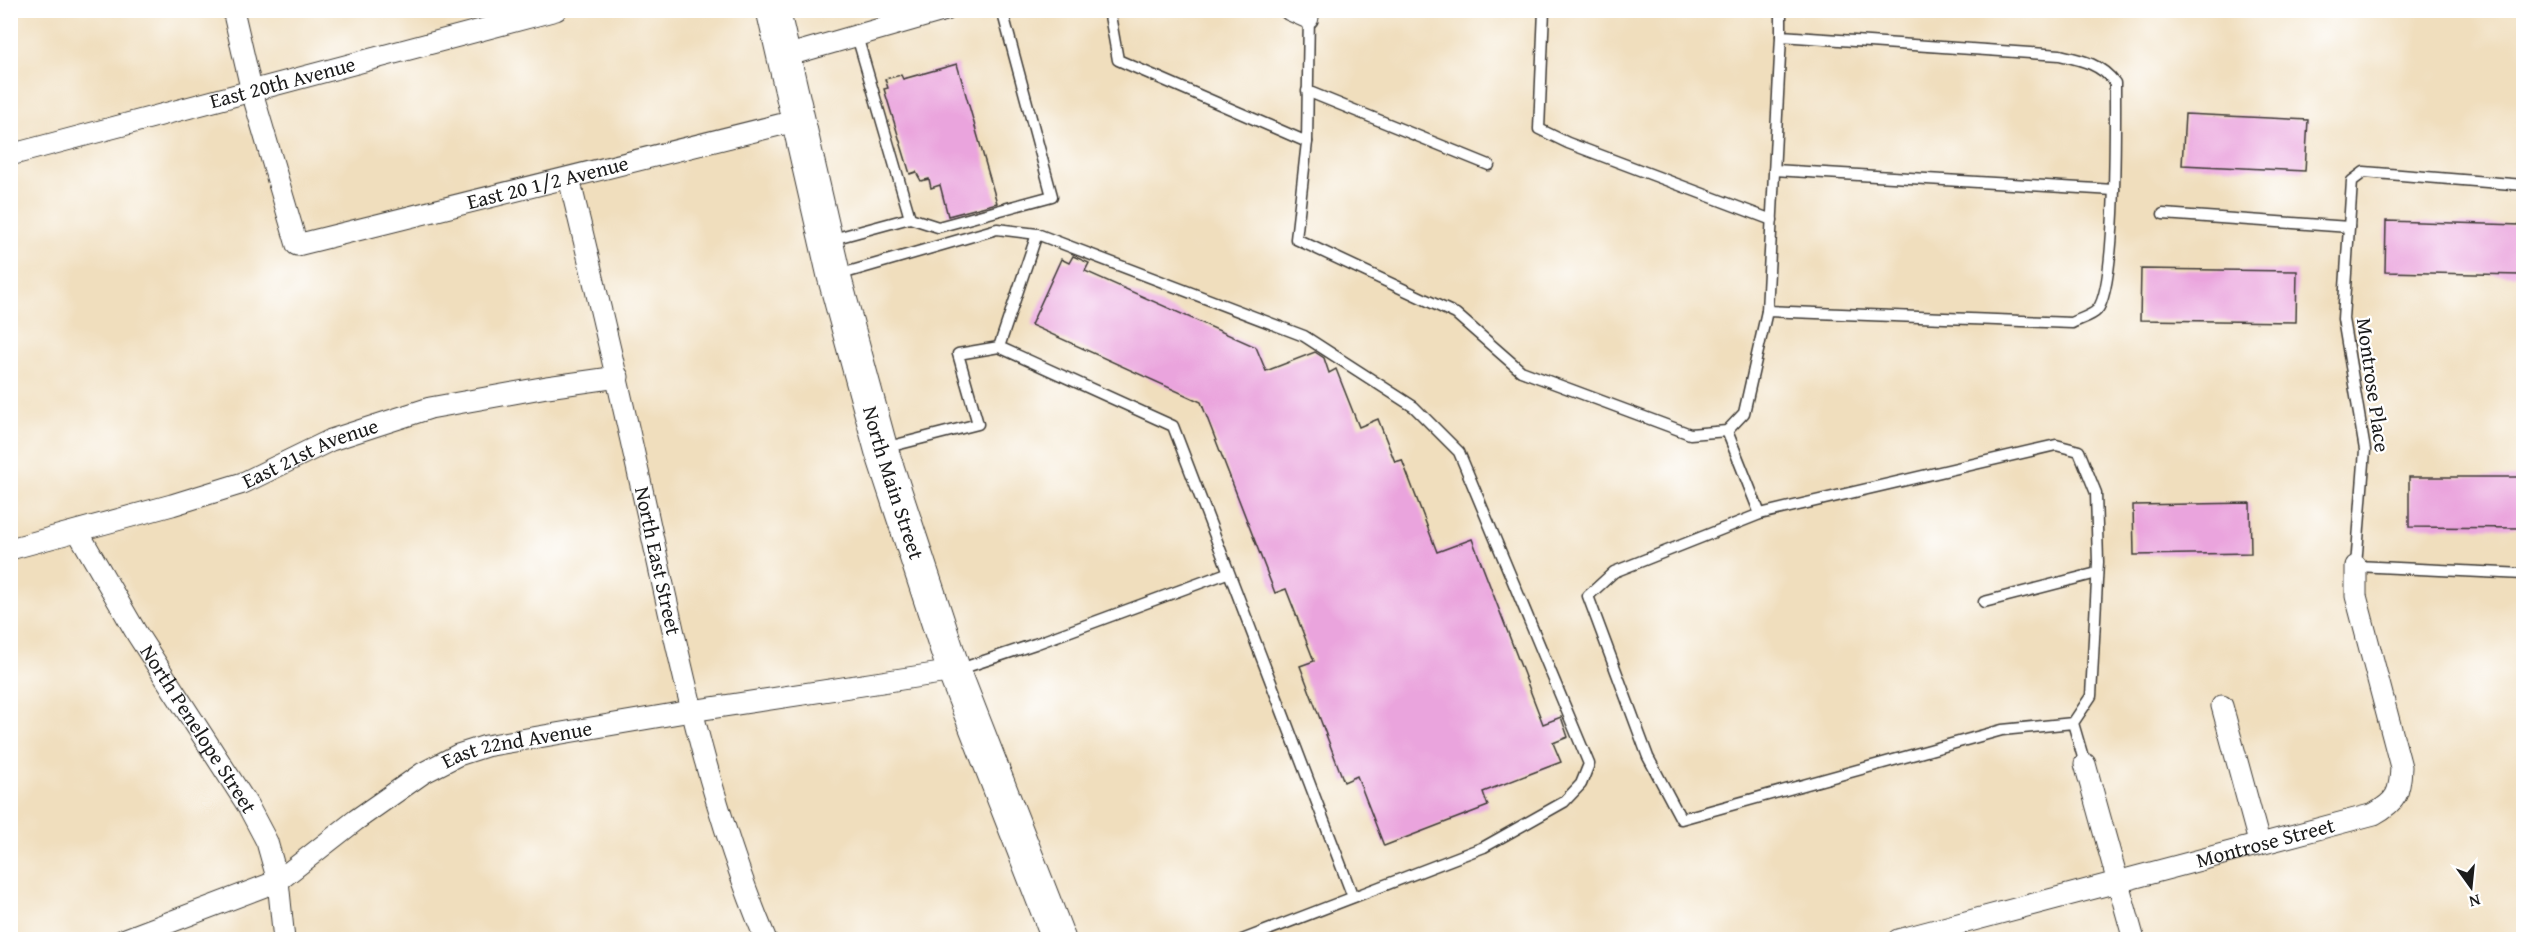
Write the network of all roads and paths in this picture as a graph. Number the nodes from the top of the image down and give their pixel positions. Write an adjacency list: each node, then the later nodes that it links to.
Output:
1 (233, 10): 14 (street)
2 (556, 10): 14 (street, East 20th Avenue)
3 (773, 10): 12 (main road, North Main Street)
4 (946, 10): 10 (street)
5 (1002, 10): 24 (lane)
6 (1109, 10): 16 (lane)
7 (1544, 10): 25 (lane)
8 (1781, 10): 11 (lane)
9 (1302, 13): 13 (lane)
10 (857, 36): 12 (street); 24 (lane)
11 (1781, 36): 19 (lane); 22 (lane)
12 (782, 57): 15 (main road, North Main Street)
13 (1307, 91): 16 (lane); 18 (lane)
14 (252, 92): 17 (street, East 20th Avenue); 20 (street, East 20 1/2 Avenue)
15 (798, 120): 20 (street, East 20 1/2 Avenue); 28 (main road, North Main Street)
16 (1307, 142): 33 (lane)
17 (10, 155)
18 (1489, 165)
19 (1774, 170): 22 (lane); 25 (lane)
20 (569, 178): 32 (street, North East Street)
21 (2523, 185): 26 (lane, Montrose Place)
22 (2114, 190): 30 (lane)
23 (2163, 214): 26 (lane)
24 (910, 218): 28 (lane)
25 (1772, 220): 30 (lane)
26 (2349, 227): 38 (lane, Montrose Place)
27 (1037, 234): 29 (lane); 31 (lane); 51 (lane)
28 (826, 241): 29 (main road, North Main Street)
29 (834, 276): 34 (main road, North Main Street)
30 (1767, 311): 33 (lane)
31 (999, 346): 34 (lane); 39 (lane)
32 (618, 377): 36 (street, East 21st Avenue); 45 (street, North East Street)
33 (1727, 431): 35 (lane)
34 (881, 449): 43 (main road, North Main Street)
35 (1760, 514): 40 (lane); 46 (lane)
36 (78, 531): 37 (street, East 21st Avenue); 49 (street, North Penelope Street)
37 (10, 549)
38 (2356, 566): 41 (lane); 48 (street, Montrose Street)
39 (1227, 573): 43 (lane); 51 (lane)
40 (2097, 573): 42 (lane); 46 (lane)
41 (2523, 574)
42 (1984, 602)
43 (954, 671): 45 (street, East 22nd Avenue); 55 (main road, North Main Street)
44 (2222, 706): 48 (street)
45 (691, 711): 49 (street, East 22nd Avenue); 54 (street, North East Street)
46 (2073, 723): 47 (lane)
47 (2085, 764): 50 (street)
48 (2259, 842): 50 (street, Montrose Street)
49 (278, 881): 52 (street, East 22nd Avenue); 53 (street, North Penelope Street)
50 (2119, 882): 57 (street, Montrose Street); 58 (street)
51 (1353, 897): 56 (lane)
52 (123, 939)
53 (284, 939)
54 (766, 939)
55 (1059, 939)
56 (1242, 939)
57 (1898, 939)
58 (2134, 939)

